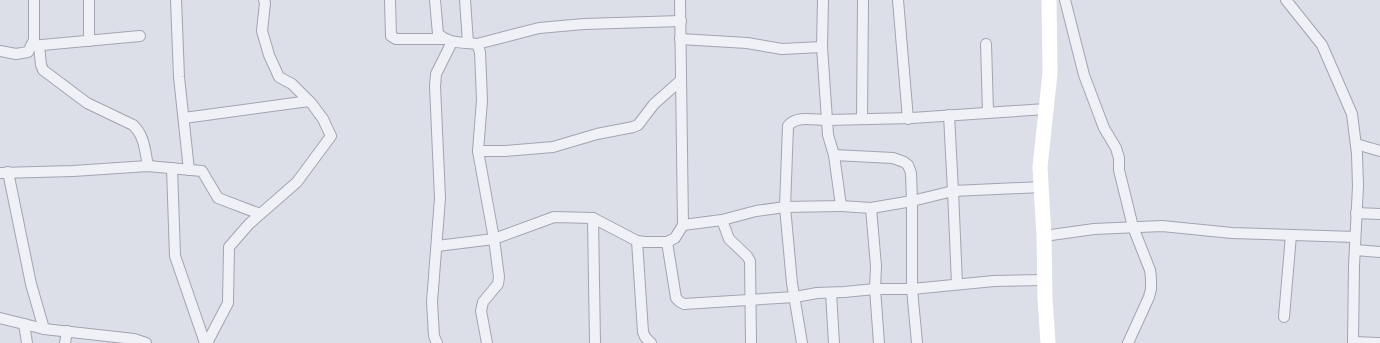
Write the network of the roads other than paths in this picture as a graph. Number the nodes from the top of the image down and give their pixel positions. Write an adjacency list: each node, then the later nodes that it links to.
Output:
1 (34, 0): 22 (street)
2 (89, 0): 18 (street)
3 (176, 0): 30 (street)
4 (264, 0): 26 (street)
5 (390, 0): 19 (street)
6 (435, 0): 19 (street)
7 (466, 0): 20 (street)
8 (680, 0): 15 (street)
9 (823, 0): 23 (street)
10 (863, 0): 31 (street)
11 (898, 0): 32 (street)
12 (1049, 0): 27 (street)
13 (1065, 0): 54 (street)
14 (1286, 0): 34 (street)
15 (681, 21): 17 (street); 20 (street)
16 (140, 36): 18 (street)
17 (680, 39): 23 (street); 25 (street)
18 (89, 41): 22 (street)
19 (448, 41): 20 (street); 61 (street)
20 (472, 44): 35 (street)
21 (986, 44): 28 (street)
22 (35, 46): 24 (street); 38 (street)
23 (822, 47): 33 (street)
24 (0, 51)
25 (680, 81): 35 (street); 53 (street)
26 (309, 101): 30 (street); 49 (street)
27 (1046, 109): 28 (street); 42 (street)
28 (988, 112): 29 (street)
29 (949, 115): 32 (street); 43 (street)
30 (184, 118): 40 (street)
31 (862, 119): 32 (street); 33 (street)
32 (908, 119)
33 (827, 120): 37 (street); 46 (street)
34 (1356, 144): 36 (street); 48 (street)
35 (478, 151): 58 (street)
36 (1380, 151)
37 (834, 155): 44 (street); 45 (street)
38 (148, 166): 39 (street); 41 (street)
39 (172, 168): 40 (street); 80 (street)
40 (189, 170): 49 (street)
41 (4, 172): 74 (street)
42 (1041, 187): 43 (street); 56 (street)
43 (953, 191): 44 (street); 65 (street)
44 (912, 201): 47 (street); 66 (street)
45 (841, 206): 46 (street); 47 (street)
46 (785, 207): 52 (street); 69 (street)
47 (871, 208): 67 (street)
48 (1356, 213): 50 (street); 57 (street)
49 (260, 214): 80 (street)
50 (1380, 214)
51 (593, 218): 58 (street); 59 (street); 83 (street)
52 (722, 220): 53 (street); 70 (street)
53 (683, 225): 60 (street)
54 (1133, 227): 55 (street); 56 (street); 91 (street)
55 (1291, 235): 57 (street); 72 (street)
56 (1044, 236): 64 (street)
57 (1355, 237): 62 (street)
58 (494, 239): 61 (street); 82 (street)
59 (637, 241): 60 (street); 84 (street)
60 (667, 242): 70 (street)
61 (437, 246): 81 (street)
62 (1355, 250): 63 (street); 76 (street)
63 (1380, 252)
64 (1045, 280): 65 (street); 90 (street)
65 (957, 284): 66 (street)
66 (912, 288): 67 (street); 89 (street)
67 (875, 289): 68 (street); 88 (street)
68 (830, 293): 69 (street); 87 (street)
69 (795, 297): 70 (street); 86 (street)
70 (750, 300): 85 (street)
71 (0, 318): 73 (street)
72 (1284, 318)
73 (24, 324): 74 (street); 77 (street)
74 (44, 329): 75 (street)
75 (67, 331): 78 (street); 79 (street)
76 (1352, 342): 92 (street)
77 (27, 343)
78 (65, 343)
79 (146, 343)
80 (206, 343)
81 (437, 343)
82 (487, 343)
83 (595, 343)
84 (651, 343)
85 (751, 343)
86 (802, 343)
87 (834, 343)
88 (879, 343)
89 (917, 343)
90 (1048, 343)
91 (1128, 343)
92 (1380, 343)

